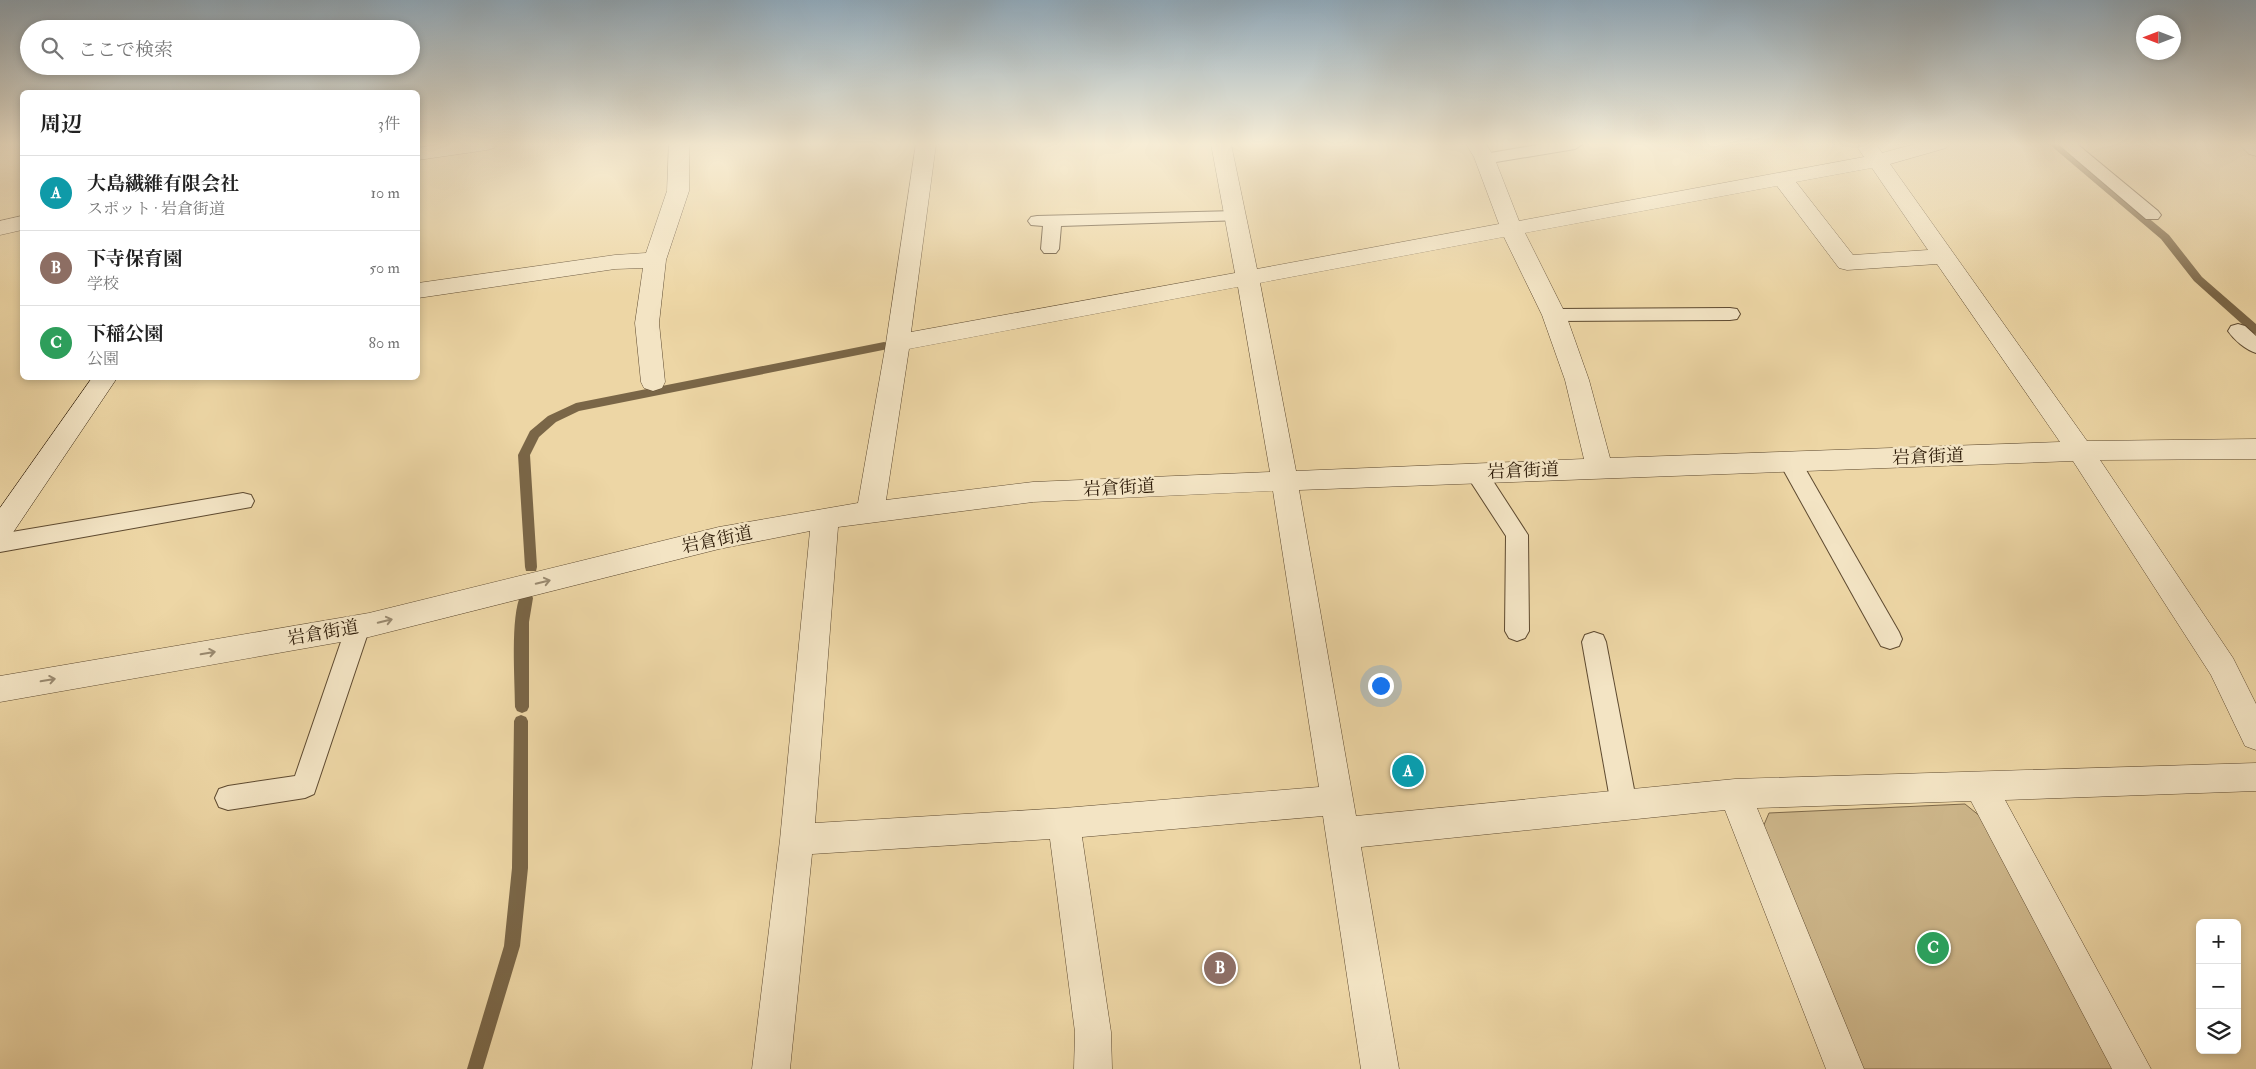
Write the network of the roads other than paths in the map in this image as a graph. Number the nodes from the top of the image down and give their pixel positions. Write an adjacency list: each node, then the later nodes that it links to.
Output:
1 (677, 194): 16 (street)
2 (919, 194): 22 (street)
3 (1231, 194): 10 (street)
4 (1497, 194): 13 (street)
5 (1696, 194): 13 (street)
6 (1794, 194): 15 (street)
7 (1900, 194): 15 (street)
8 (2126, 194): 9 (lane)
9 (2152, 215)
10 (1236, 216): 14 (lane); 17 (street)
11 (20, 223): 12 (street)
12 (0, 228)
13 (1511, 228): 17 (street); 20 (street)
14 (1050, 249)
15 (1943, 256): 27 (street)
16 (655, 260): 18 (street); 25 (street)
17 (1248, 277): 22 (street); 31 (street)
18 (420, 291)
19 (1730, 314): 20 (lane)
20 (1554, 315): 29 (street)
21 (2238, 331): 23 (lane)
22 (898, 343): 33 (street)
23 (2256, 346)
24 (104, 380): 35 (street)
25 (653, 382)
26 (2256, 449): 27 (street, 岩倉街道)
27 (2080, 452): 28 (street, 岩倉街道); 42 (street)
28 (1790, 462): 29 (street, 岩倉街道); 39 (lane)
29 (1600, 469): 30 (street, 岩倉街道)
30 (1476, 473): 31 (street, 岩倉街道); 38 (lane)
31 (1285, 480): 33 (street, 岩倉街道); 49 (street)
32 (243, 501): 36 (lane)
33 (870, 513): 34 (street, 岩倉街道)
34 (825, 518): 37 (street, 岩倉街道, one-way to 34); 51 (street)
35 (0, 529)
36 (0, 543)
37 (358, 627): 41 (street, 岩倉街道, one-way to 37); 47 (lane)
38 (1517, 631)
39 (1890, 639)
40 (1594, 642): 48 (lane)
41 (0, 689)
42 (2247, 699): 43 (street)
43 (2256, 736)
44 (2256, 777): 45 (street)
45 (1980, 786): 46 (street); 56 (street)
46 (1735, 794): 48 (street); 55 (street)
47 (228, 798)
48 (1624, 805): 49 (street)
49 (1340, 817): 50 (street); 54 (street)
50 (1064, 823): 51 (street); 53 (street)
51 (797, 840): 52 (street)
52 (771, 1069)
53 (1093, 1069)
54 (1380, 1069)
55 (1845, 1069)
56 (2132, 1069)

